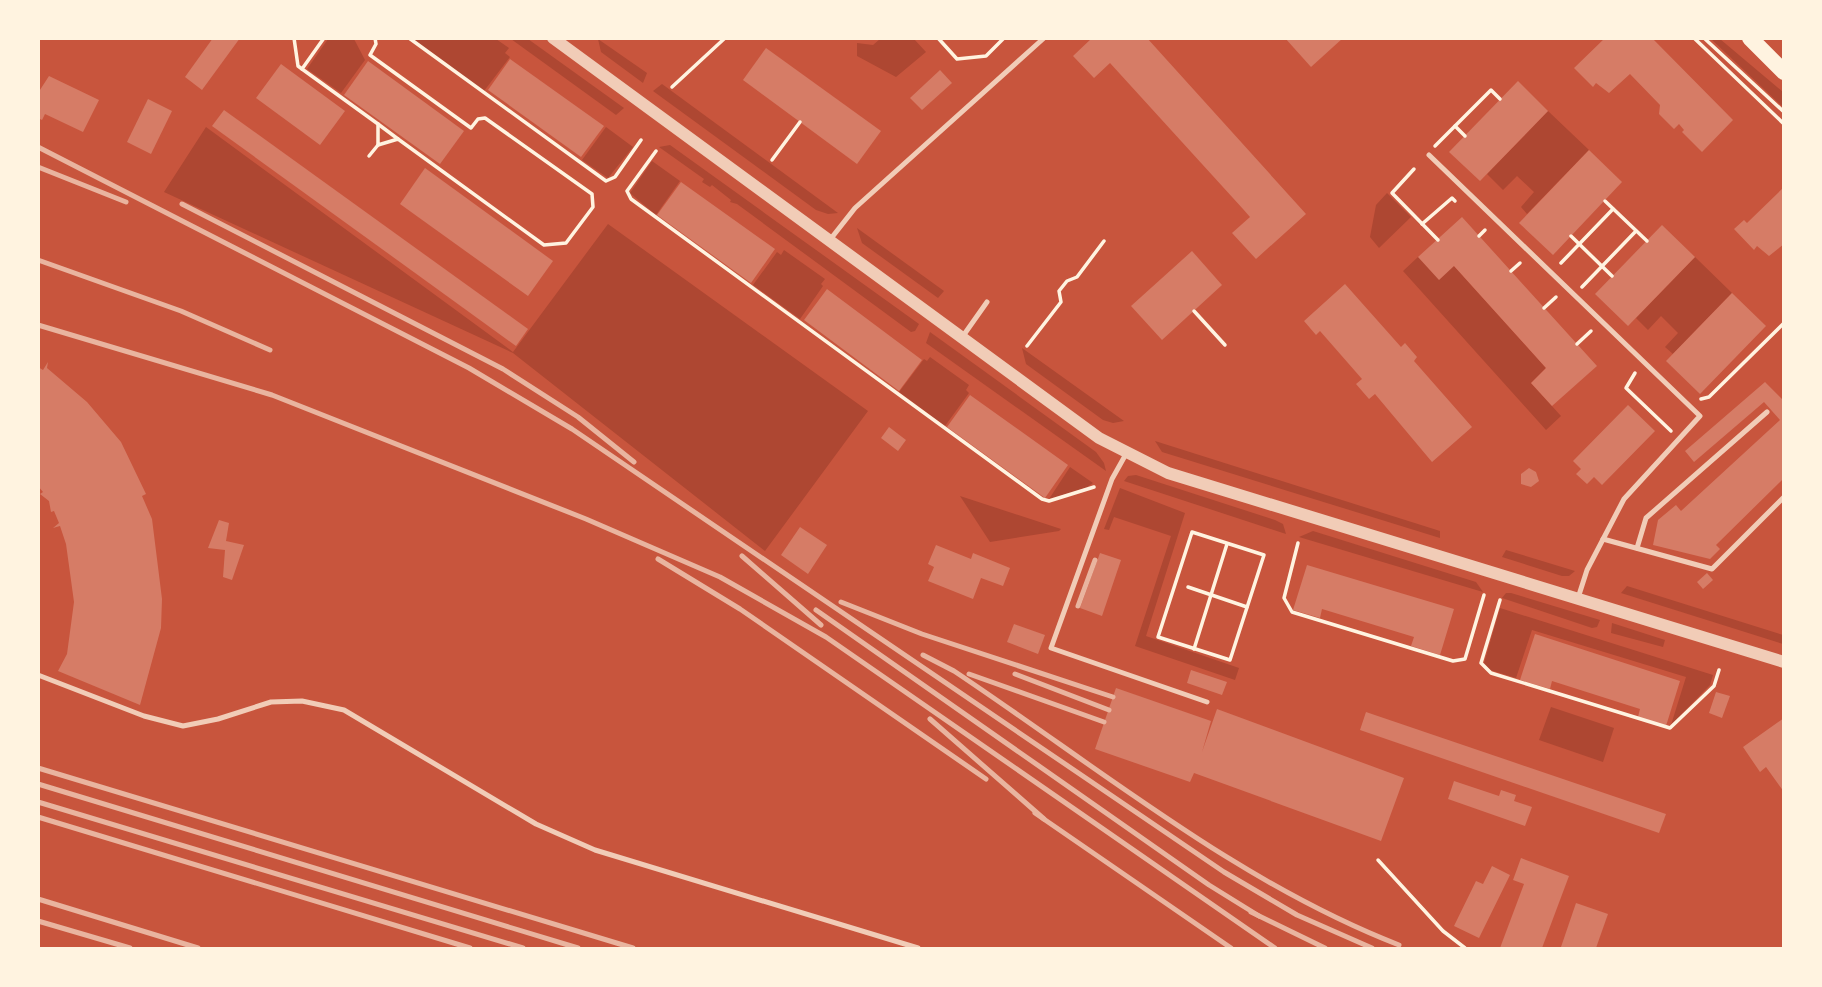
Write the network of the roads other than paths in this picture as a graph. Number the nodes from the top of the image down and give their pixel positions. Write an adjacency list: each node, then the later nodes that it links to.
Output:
1 (553, 38): 6 (street)
2 (1044, 38): 6 (lane)
3 (1750, 38): 4 (main road)
4 (1783, 72)
5 (1429, 155): 12 (lane)
6 (829, 241): 8 (street)
7 (988, 302): 8 (lane)
8 (962, 337): 10 (street)
9 (1767, 412): 13 (lane)
10 (1126, 454): 14 (street); 17 (lane)
11 (1783, 497): 13 (lane)
12 (1603, 539): 13 (lane); 14 (lane)
13 (1637, 548)
14 (1578, 598): 15 (street)
15 (1783, 662)
16 (38, 675): 18 (lane)
17 (1207, 702)
18 (918, 948)

